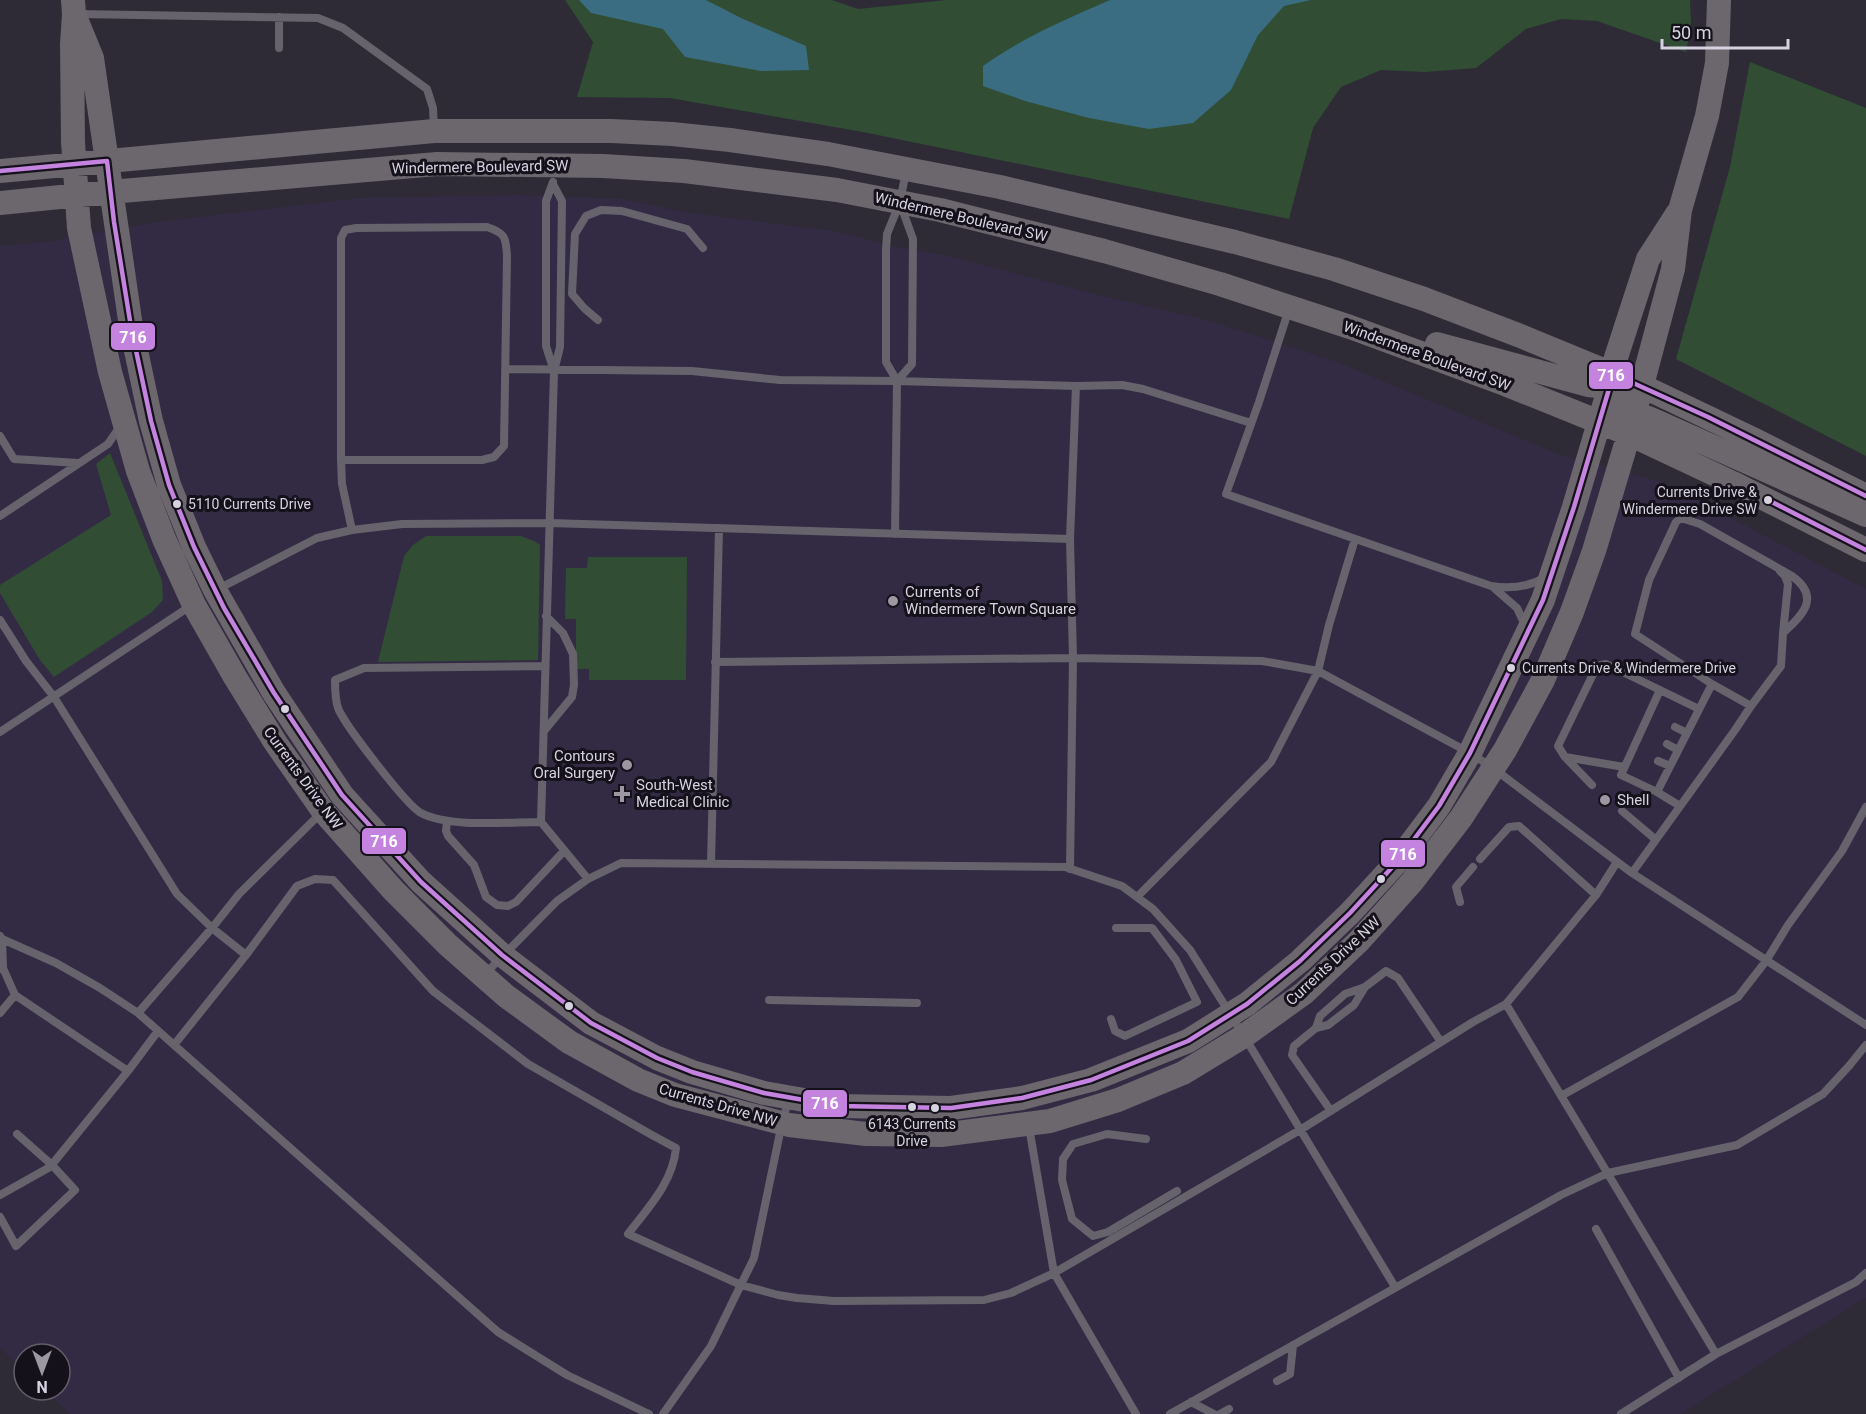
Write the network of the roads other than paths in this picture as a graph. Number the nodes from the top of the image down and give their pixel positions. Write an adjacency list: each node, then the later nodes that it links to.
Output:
1 (1719, 0): 15 (street)
2 (73, 7): 3 (lane); 6 (street, Currents Drive NW); 7 (street, Currents Drive NW)
3 (279, 17): 4 (lane); 5 (lane)
4 (279, 48)
5 (434, 131): 6 (street); 8 (street)
6 (107, 161): 7 (street); 11 (street, Currents Drive NW)
7 (74, 164): 9 (street); 12 (street, Currents Drive NW)
8 (906, 169): 13 (lane); 23 (street)
9 (0, 171)
10 (553, 174): 11 (street, Windermere Boulevard SW); 13 (street, Windermere Boulevard SW); 21 (lane); 21 (lane)
11 (110, 192): 12 (street, Windermere Boulevard SW); 46 (street, Currents Drive NW)
12 (76, 196): 14 (street, Windermere Boulevard SW); 26 (street, Currents Drive NW)
13 (900, 202): 17 (street, Windermere Boulevard SW); 22 (lane); 22 (lane)
14 (0, 203)
15 (1680, 210): 23 (street, Currents Drive NW); 25 (street, Currents Drive NW)
16 (703, 249): 18 (lane)
17 (1290, 307): 19 (street, Windermere Boulevard SW); 27 (lane)
18 (598, 320)
19 (1387, 340): 23 (street); 28 (street, Windermere Boulevard SW)
20 (507, 369): 21 (lane); 31 (lane); 31 (lane)
21 (554, 371): 22 (lane); 36 (lane)
22 (897, 381): 24 (lane); 39 (lane)
23 (1610, 381): 25 (street); 28 (street, Currents Drive NW)
24 (1076, 386): 27 (lane); 40 (lane)
25 (1642, 386): 29 (street, Currents Drive NW); 33 (street)
26 (124, 420): 32 (lane); 46 (street, Currents Drive NW)
27 (1251, 423): 41 (lane)
28 (1599, 423): 29 (street); 44 (street, Currents Drive NW)
29 (1632, 423): 34 (street); 42 (street); 71 (street, Currents Drive NW)
30 (0, 436): 32 (lane)
31 (340, 460): 38 (lane)
32 (78, 464): 35 (lane)
33 (1866, 496)
34 (1866, 515)
35 (0, 516)
36 (549, 523): 37 (lane); 38 (lane); 47 (lane)
37 (719, 528): 39 (lane); 52 (lane)
38 (351, 530): 46 (lane)
39 (895, 534): 40 (lane)
40 (1070, 539): 51 (lane)
41 (1354, 539): 45 (lane); 54 (lane)
42 (1866, 550)
43 (1777, 568): 49 (lane); 49 (lane); 55 (lane)
44 (1552, 574): 45 (lane); 50 (street, Currents Drive NW)
45 (1491, 586): 50 (lane)
46 (204, 597): 57 (lane); 74 (street, Currents Drive NW)
47 (546, 616): 53 (lane); 61 (lane)
48 (0, 620): 57 (lane)
49 (1784, 633): 58 (lane)
50 (1527, 634): 66 (street, Currents Drive NW)
51 (1073, 658): 52 (lane); 54 (lane); 86 (lane)
52 (715, 662): 84 (lane)
53 (545, 666): 61 (lane); 78 (lane)
54 (1318, 671): 66 (lane); 90 (lane)
55 (1712, 684): 58 (lane); 59 (lane)
56 (1660, 690): 59 (lane); 67 (lane); 70 (lane)
57 (54, 697): 62 (lane); 92 (lane)
58 (1751, 706): 75 (lane)
59 (1699, 709): 63 (lane)
60 (1675, 727): 63 (lane)
61 (543, 731): 79 (lane)
62 (0, 732)
63 (1687, 733): 65 (lane)
64 (1666, 744): 65 (lane)
65 (1678, 750): 69 (lane)
66 (1470, 753): 71 (lane); 107 (street, Currents Drive NW)
67 (1565, 757): 70 (lane); 72 (lane)
68 (1658, 761): 69 (lane)
69 (1670, 766): 73 (lane)
70 (1624, 767): 73 (lane)
71 (1493, 768): 83 (lane); 112 (street, Currents Drive NW)
72 (1592, 785)
73 (1657, 792): 75 (lane)
74 (333, 803): 92 (lane); 96 (street, Currents Drive NW); 99 (street, Currents Drive NW)
75 (1680, 806): 80 (lane)
76 (1866, 807): 97 (lane)
77 (1622, 811): 80 (lane)
78 (447, 821): 79 (lane); 81 (lane)
79 (541, 822): 81 (lane)
80 (1655, 839): 87 (lane)
81 (564, 850): 88 (lane)
82 (1480, 859): 89 (lane)
83 (1617, 862): 87 (lane); 89 (lane)
84 (711, 864): 86 (lane); 88 (lane)
85 (1473, 867): 91 (lane)
86 (1070, 869): 90 (lane)
87 (1632, 873): 97 (lane)
88 (588, 879): 96 (lane)
89 (1596, 895): 104 (lane)
90 (1137, 897): 107 (lane)
91 (1460, 902)
92 (212, 928): 95 (lane); 106 (lane)
93 (1116, 928): 108 (lane)
94 (1, 938): 98 (lane); 106 (lane)
95 (246, 955): 114 (lane); 133 (lane)
96 (502, 956): 99 (lane); 118 (street, Currents Drive NW)
97 (1766, 961): 109 (lane); 117 (lane)
98 (1, 969): 101 (lane)
99 (483, 976): 120 (street, Currents Drive NW)
100 (1365, 987): 110 (lane); 110 (lane); 113 (lane)
101 (15, 995): 105 (lane); 116 (lane)
102 (770, 1000): 103 (lane)
103 (917, 1003)
104 (1506, 1004): 113 (lane); 117 (lane)
105 (0, 1013)
106 (138, 1013): 111 (lane)
107 (1229, 1015): 112 (lane); 118 (street, Currents Drive NW)
108 (1112, 1019)
109 (1866, 1025)
110 (1316, 1028): 119 (lane)
111 (158, 1030): 114 (lane); 116 (lane)
112 (1244, 1036): 121 (street, Currents Drive NW); 122 (lane)
113 (1441, 1042): 119 (lane)
114 (174, 1045): 141 (lane)
115 (1866, 1045): 126 (lane)
116 (128, 1071): 125 (lane)
117 (1562, 1096): 126 (lane)
118 (790, 1098): 120 (lane)
119 (1331, 1111): 122 (lane)
120 (782, 1123): 121 (street, Currents Drive NW); 133 (lane)
121 (1029, 1124): 131 (lane)
122 (1300, 1130): 131 (lane); 134 (lane)
123 (17, 1134): 125 (lane)
124 (1146, 1139): 127 (lane)
125 (52, 1165): 128 (lane); 129 (lane)
126 (1608, 1173): 134 (lane); 136 (lane)
127 (1177, 1191)
128 (0, 1195)
129 (0, 1217)
130 (1596, 1229): 137 (lane)
131 (1054, 1273): 133 (lane); 143 (lane)
132 (1866, 1273): 136 (lane)
133 (741, 1285): 142 (lane)
134 (1395, 1287): 135 (lane)
135 (1293, 1345): 138 (lane); 139 (lane)
136 (1716, 1354): 137 (lane)
137 (1679, 1378): 147 (lane)
138 (1277, 1382)
139 (1191, 1402): 144 (lane); 145 (lane)
140 (1229, 1409): 146 (lane)
141 (649, 1414)
142 (663, 1414)
143 (1136, 1414)
144 (1170, 1414)
145 (1214, 1414)
146 (1220, 1414)
147 (1621, 1414)

